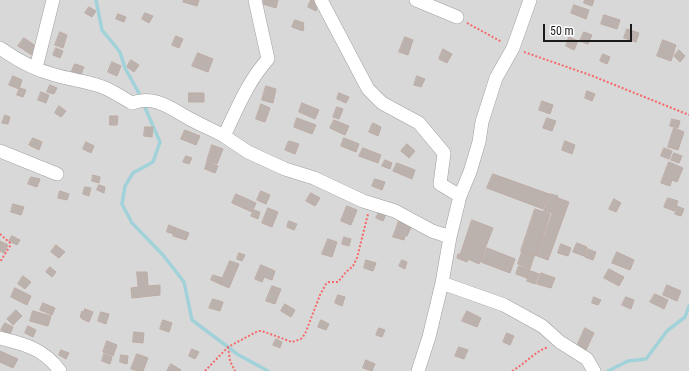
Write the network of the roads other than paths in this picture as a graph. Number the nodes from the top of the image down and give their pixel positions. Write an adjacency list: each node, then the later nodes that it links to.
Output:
1 (53, 0): 8 (street)
2 (255, 0): 9 (street)
3 (321, 0): 12 (street)
4 (416, 0): 6 (street)
5 (530, 0): 12 (street)
6 (457, 17)
7 (0, 48): 8 (street)
8 (36, 68): 9 (street)
9 (224, 136): 13 (street)
10 (0, 151): 11 (street)
11 (57, 174)
12 (460, 196): 13 (street)
13 (450, 236): 14 (street)
14 (442, 283): 17 (street); 18 (street)
15 (0, 338): 16 (street)
16 (60, 371)
17 (418, 371)
18 (594, 371)

